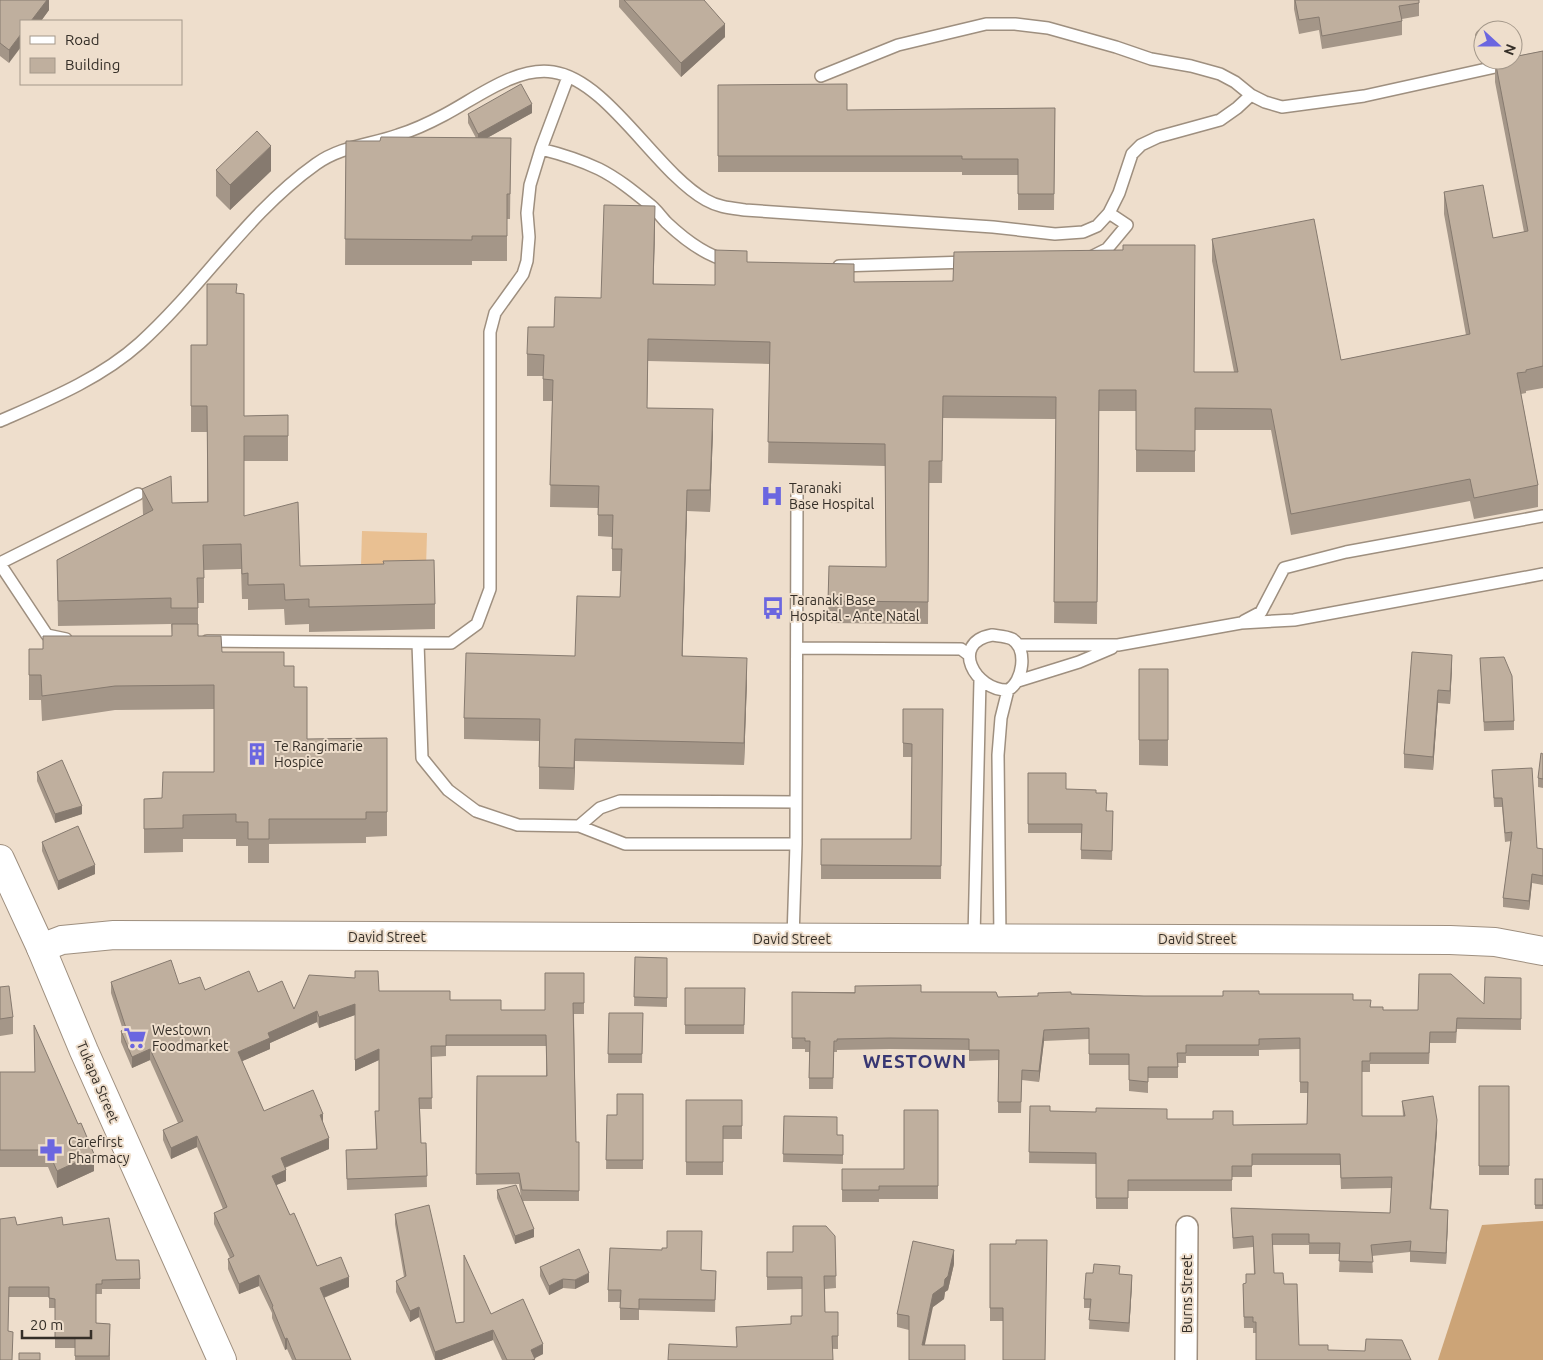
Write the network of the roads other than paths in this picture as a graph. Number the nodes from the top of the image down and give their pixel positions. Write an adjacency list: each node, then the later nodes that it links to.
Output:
1 (1473, 68): 4 (lane)
2 (821, 76): 4 (lane)
3 (568, 77): 5 (lane); 6 (lane); 11 (lane)
4 (1251, 95): 6 (lane)
5 (541, 149): 9 (lane); 20 (lane)
6 (1110, 213): 7 (lane)
7 (1080, 258)
8 (984, 262): 10 (lane)
9 (739, 263)
10 (825, 267)
11 (0, 421)
12 (138, 494): 15 (lane)
13 (797, 495): 23 (lane)
14 (1543, 516): 17 (lane)
15 (0, 563): 18 (lane)
16 (1543, 574): 17 (lane)
17 (1241, 623): 22 (lane)
18 (77, 640)
19 (194, 641): 20 (lane)
20 (418, 644): 29 (lane)
21 (1018, 645): 22 (lane); 24 (lane); 26 (lane)
22 (1118, 645): 26 (lane)
23 (796, 648): 24 (lane); 28 (lane)
24 (969, 655): 25 (lane)
25 (980, 680): 27 (lane); 32 (lane)
26 (1018, 681): 27 (lane)
27 (1008, 690): 32 (lane)
28 (796, 802): 29 (lane); 30 (lane)
29 (579, 826): 30 (lane)
30 (796, 844): 33 (lane)
31 (0, 859): 34 (street, Tukapa Street)
32 (987, 938): 33 (street, David Street); 35 (street, David Street)
33 (793, 939): 34 (street, David Street)
34 (41, 948): 37 (street, Tukapa Street)
35 (1543, 951)
36 (1187, 1227): 38 (street, Burns Street)
37 (222, 1360)
38 (1186, 1360)

